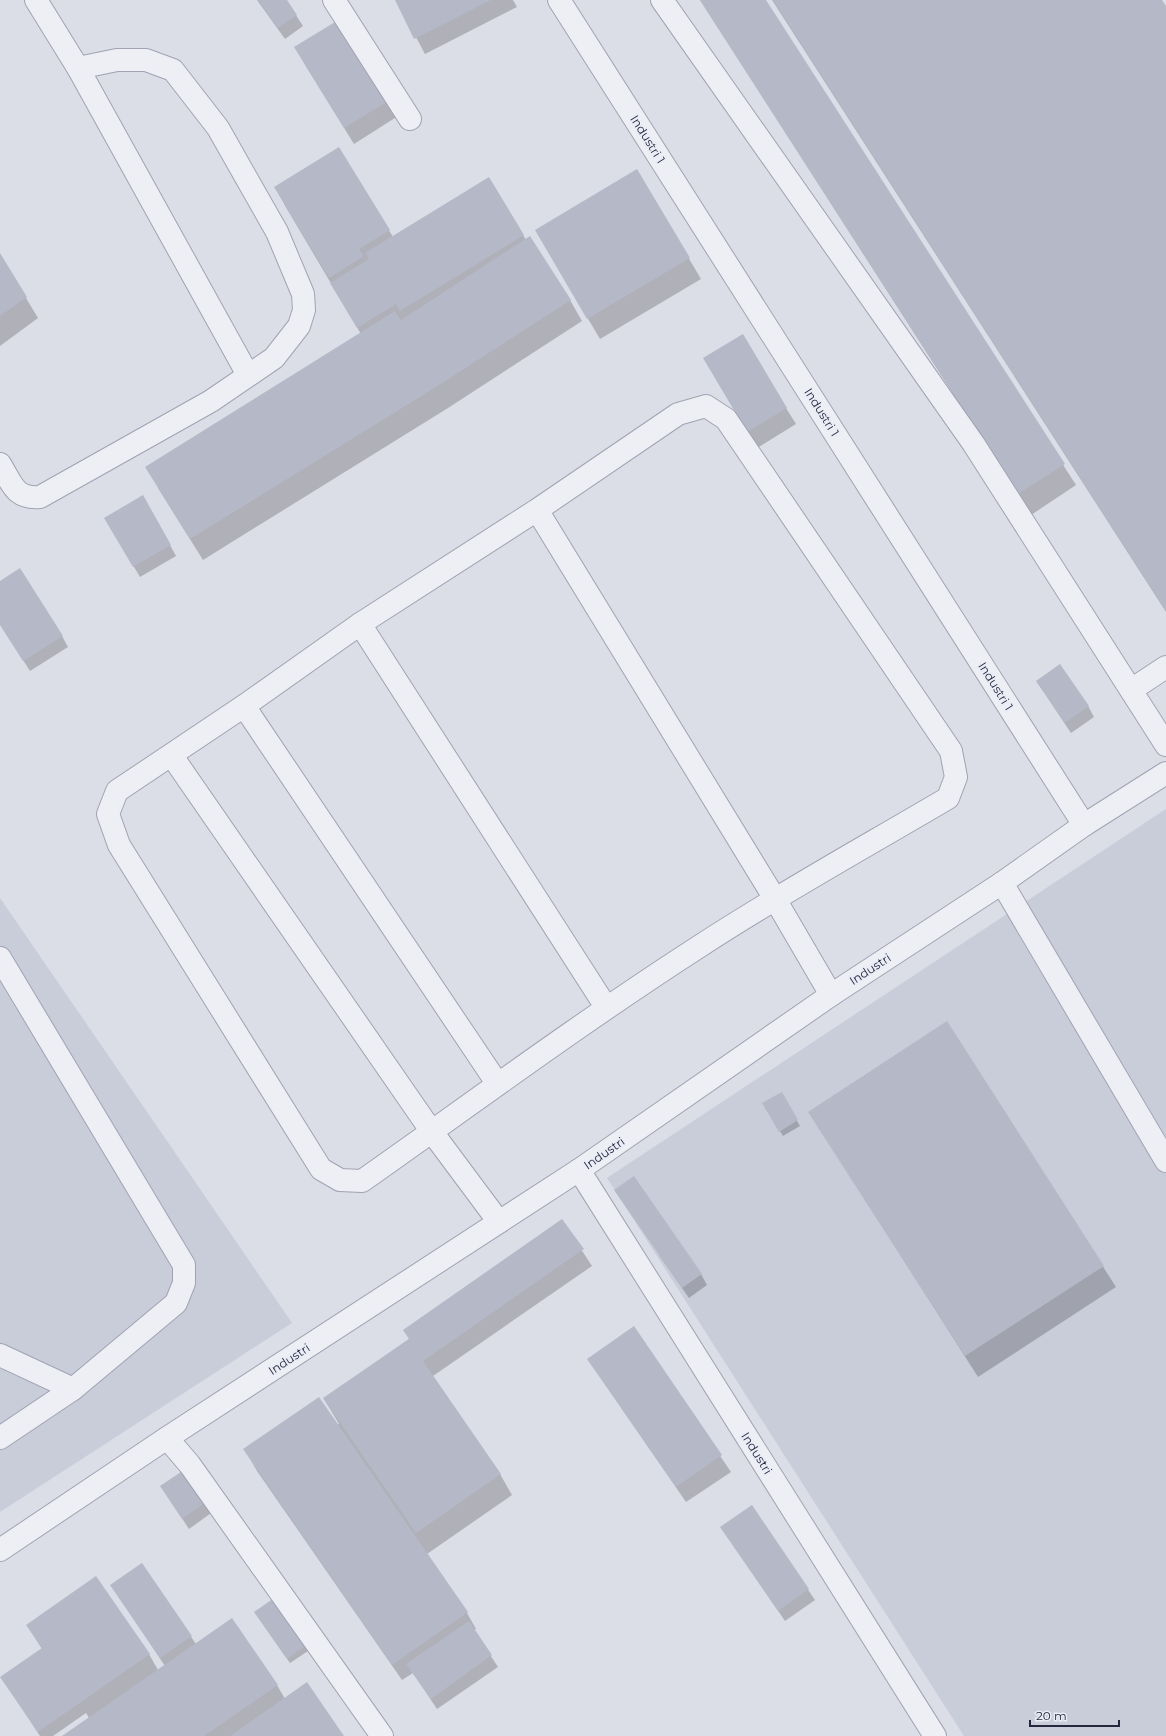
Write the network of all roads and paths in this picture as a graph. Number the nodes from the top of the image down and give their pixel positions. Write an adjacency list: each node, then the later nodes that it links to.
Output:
1 (36, 0): 5 (lane)
2 (334, 0): 6 (lane)
3 (559, 0): 17 (lane, Industri 1)
4 (662, 0): 12 (lane)
5 (78, 68): 7 (lane); 7 (lane)
6 (410, 119)
7 (248, 375): 8 (lane)
8 (0, 464)
9 (538, 510): 10 (lane); 19 (lane); 19 (lane)
10 (360, 624): 13 (lane); 22 (lane)
11 (1166, 667): 12 (lane)
12 (1130, 690): 14 (lane)
13 (244, 706): 15 (lane); 23 (lane)
14 (1166, 745)
15 (172, 756): 24 (lane); 24 (lane)
16 (1166, 773): 17 (lane, Industri)
17 (1084, 824): 18 (lane, Industri)
18 (1002, 883): 21 (lane, Industri); 25 (lane)
19 (775, 899): 21 (lane); 22 (lane)
20 (0, 958): 29 (lane)
21 (831, 995): 26 (lane, Industri)
22 (606, 1008): 23 (lane)
23 (497, 1084): 24 (lane)
24 (432, 1132): 27 (lane)
25 (1166, 1162)
26 (579, 1170): 27 (lane, Industri); 34 (lane, Industri)
27 (499, 1222): 31 (lane, Industri)
28 (0, 1356): 29 (lane)
29 (73, 1388): 30 (lane)
30 (0, 1438)
31 (167, 1438): 32 (lane, Industri); 33 (lane)
32 (0, 1550)
33 (382, 1736)
34 (935, 1736)

